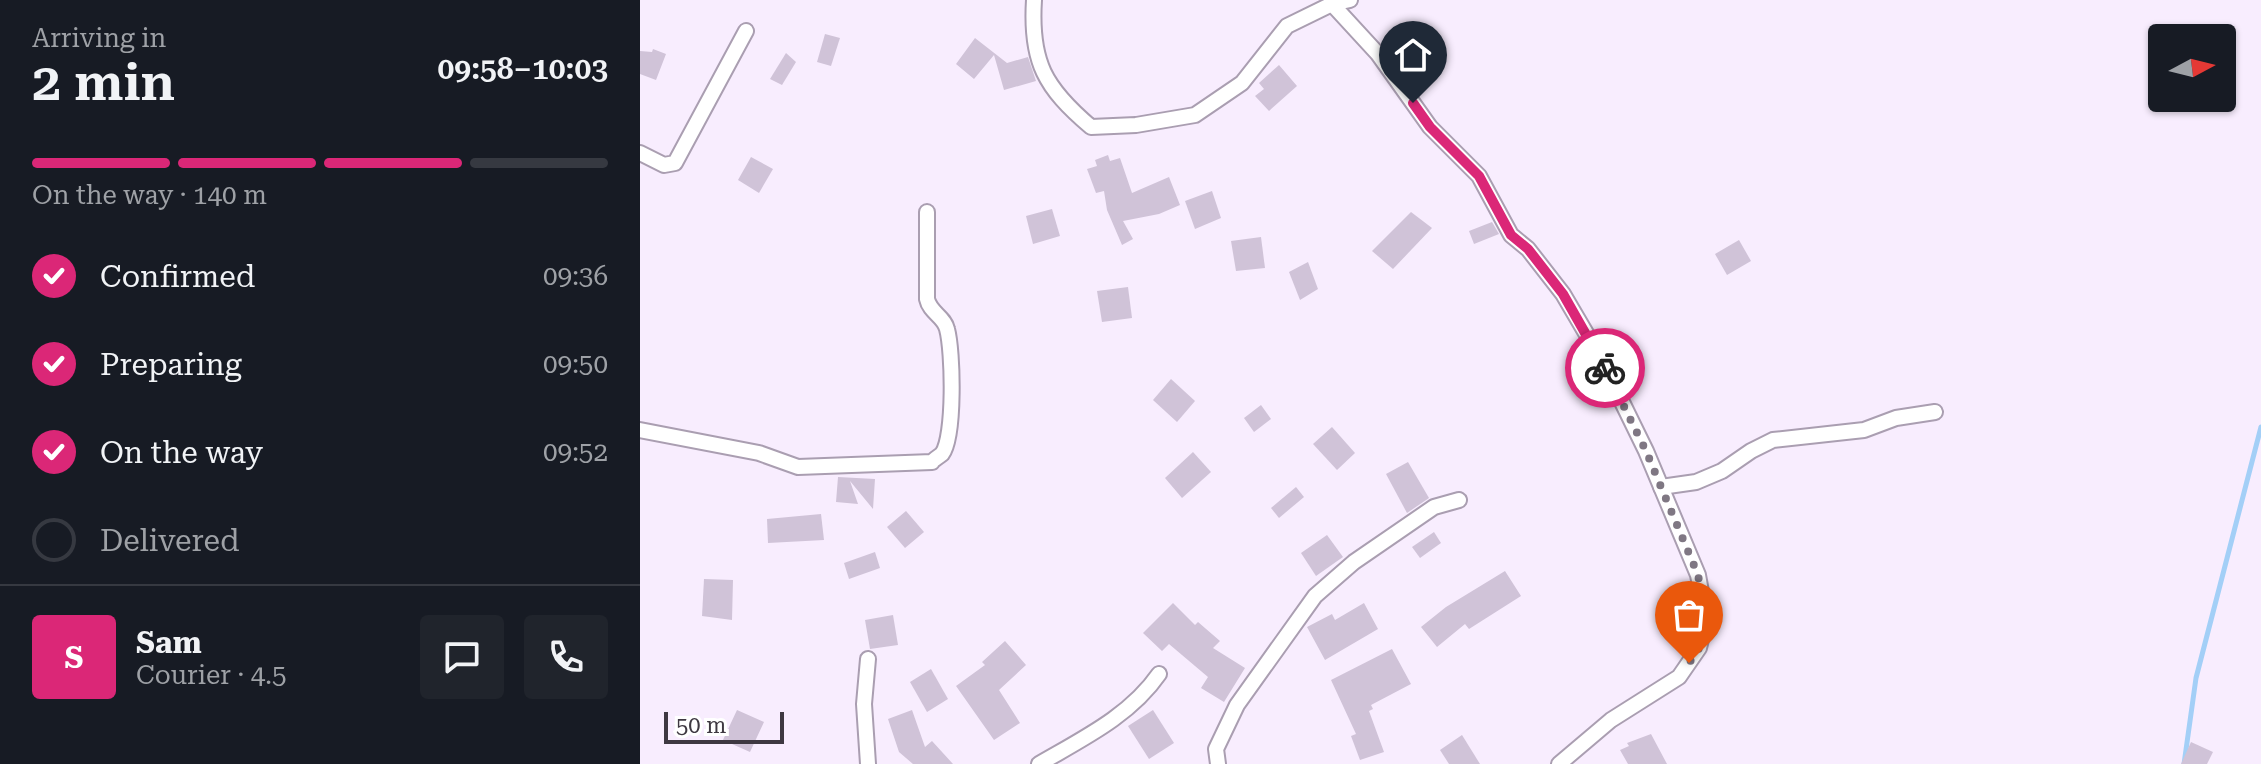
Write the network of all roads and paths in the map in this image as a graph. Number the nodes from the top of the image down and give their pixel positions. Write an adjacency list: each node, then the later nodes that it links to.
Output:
1 (1034, 0): 3 (street)
2 (1350, 0): 3 (street)
3 (1332, 4): 9 (street)
4 (746, 31): 5 (street)
5 (640, 153)
6 (927, 212): 8 (street)
7 (1935, 412): 9 (street)
8 (640, 430)
9 (1661, 487): 16 (street)
10 (1459, 500): 15 (street)
11 (868, 659): 13 (street)
12 (1159, 674): 14 (street)
13 (868, 764)
14 (1039, 764)
15 (1218, 764)
16 (1559, 764)

